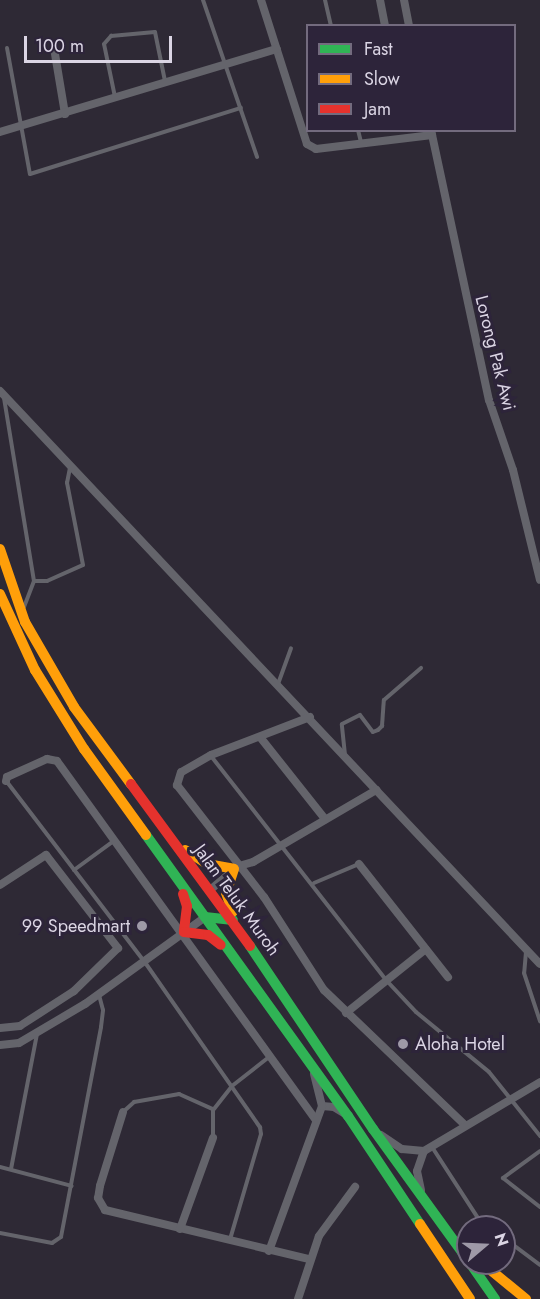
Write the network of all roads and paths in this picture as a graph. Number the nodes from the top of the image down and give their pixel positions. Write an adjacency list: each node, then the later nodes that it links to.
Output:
1 (203, 0): 12 (lane)
2 (261, 0): 11 (street)
3 (325, 0): 6 (lane)
4 (380, 0): 7 (street)
5 (404, 0): 8 (street)
6 (331, 24)
7 (385, 24)
8 (409, 24)
9 (7, 48): 17 (lane)
10 (54, 48): 16 (street)
11 (277, 49): 12 (street); 22 (street)
12 (227, 64): 13 (street); 15 (lane)
13 (165, 83): 14 (street); 14 (lane)
14 (116, 98): 16 (street)
15 (241, 108): 17 (lane); 23 (lane)
16 (65, 114): 17 (street)
17 (18, 128): 18 (street)
18 (0, 132)
19 (359, 132): 22 (lane)
20 (431, 133): 21 (street); 27 (street, Lorong Pak Awi)
21 (407, 134): 22 (street)
22 (362, 143)
23 (257, 157)
24 (2, 393): 25 (street); 28 (lane)
25 (70, 464): 28 (lane); 33 (street)
26 (0, 549): 30 (main road, Jalan Teluk Muroh)
27 (540, 580)
28 (34, 581): 30 (lane)
29 (0, 594): 47 (main road, Jalan Teluk Muroh)
30 (25, 622): 42 (main road, Jalan Teluk Muroh)
31 (291, 648): 33 (lane)
32 (421, 668): 37 (lane)
33 (277, 684): 34 (street)
34 (310, 717): 35 (street); 37 (street)
35 (260, 737): 36 (street); 40 (street)
36 (211, 755): 43 (lane); 45 (street)
37 (345, 755): 39 (street)
38 (6, 781): 41 (street); 46 (lane)
39 (376, 790): 40 (street); 57 (street)
40 (325, 819): 43 (street)
41 (116, 840): 46 (lane); 54 (street)
42 (175, 843): 45 (main road); 51 (main road, Jalan Teluk Muroh)
43 (283, 844): 45 (street); 48 (lane)
44 (359, 864): 48 (lane); 56 (street)
45 (236, 867): 51 (street); 55 (main road); 64 (street)
46 (74, 870): 58 (lane)
47 (172, 873): 50 (main road, Jalan Teluk Muroh); 54 (main road)
48 (314, 883): 62 (lane)
49 (0, 885): 66 (street)
50 (184, 889): 51 (main road); 52 (main road, Jalan Teluk Muroh)
51 (210, 890): 52 (main road); 53 (main road, Jalan Teluk Muroh)
52 (205, 916): 53 (main road); 54 (street); 59 (main road, Jalan Teluk Muroh)
53 (233, 920): 55 (main road, Jalan Teluk Muroh)
54 (184, 932): 58 (street); 59 (main road); 69 (street)
55 (242, 932): 80 (main road, Jalan Teluk Muroh)
56 (426, 949): 61 (street); 62 (street)
57 (526, 949): 60 (street); 65 (lane)
58 (144, 961): 63 (street); 72 (lane)
59 (240, 964): 70 (main road, Jalan Teluk Muroh)
60 (540, 964)
61 (448, 977)
62 (386, 980): 64 (street); 73 (lane)
63 (98, 995): 67 (street); 88 (lane)
64 (346, 1012): 79 (street)
65 (540, 1021)
66 (0, 1028)
67 (37, 1034): 68 (street); 87 (lane)
68 (0, 1045)
69 (269, 1056): 72 (lane); 78 (street)
70 (309, 1062): 74 (street); 77 (main road, Jalan Teluk Muroh)
71 (540, 1082): 73 (street)
72 (232, 1086): 75 (lane); 96 (lane)
73 (511, 1098): 79 (street); 81 (lane)
74 (322, 1106): 77 (street); 78 (street)
75 (213, 1109): 76 (lane); 82 (lane)
76 (123, 1112): 93 (street)
77 (348, 1116): 106 (main road, Jalan Teluk Muroh)
78 (316, 1120): 100 (street)
79 (465, 1125): 83 (street)
80 (373, 1129): 84 (street); 90 (main road, Jalan Teluk Muroh)
81 (540, 1136)
82 (213, 1138): 93 (street)
83 (432, 1146): 84 (street); 92 (lane)
84 (424, 1151): 90 (street)
85 (540, 1151): 91 (lane)
86 (0, 1167): 87 (lane)
87 (11, 1169): 88 (lane)
88 (72, 1186): 94 (lane)
89 (355, 1187): 101 (street)
90 (424, 1200): 95 (main road, Jalan Teluk Muroh)
91 (540, 1207)
92 (476, 1215)
93 (180, 1229): 96 (street)
94 (0, 1233)
95 (452, 1238): 97 (main road); 98 (main road, Jalan Teluk Muroh)
96 (230, 1240): 100 (street)
97 (456, 1241)
98 (456, 1244)
99 (516, 1247): 102 (lane)
100 (269, 1251): 101 (street)
101 (309, 1259): 105 (street)
102 (540, 1265)
103 (478, 1275): 107 (main road, Jalan Teluk Muroh)
104 (497, 1275): 108 (main road)
105 (298, 1299)
106 (470, 1299)
107 (495, 1299)
108 (526, 1299)

